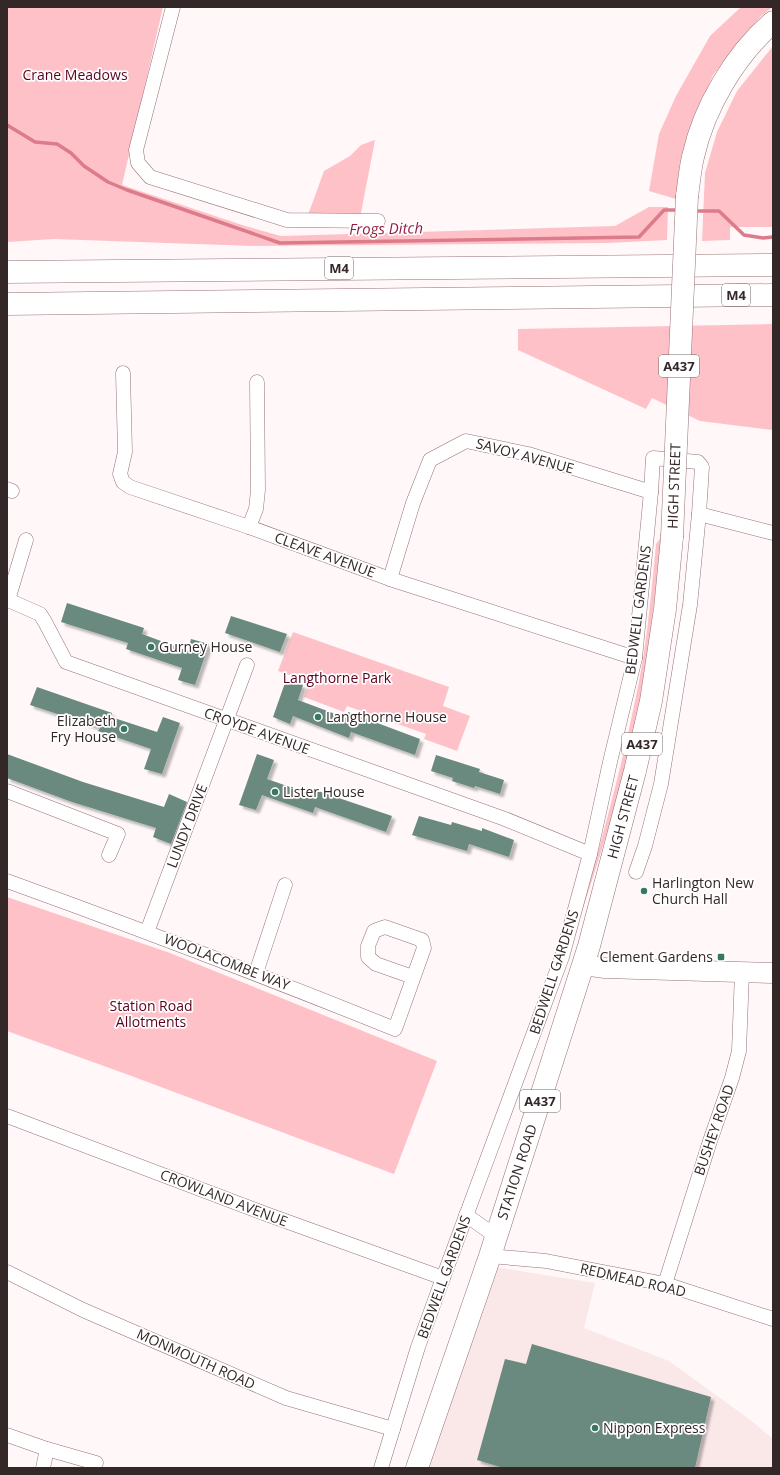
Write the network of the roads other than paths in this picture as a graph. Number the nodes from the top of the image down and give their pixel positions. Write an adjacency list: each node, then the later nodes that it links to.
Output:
1 (173, 7): 3 (street)
2 (773, 22): 26 (main road, HIGH STREET / A437, bridge)
3 (378, 221)
4 (773, 265): 5 (main road, M4)
5 (7, 272)
6 (773, 295): 7 (main road, M4)
7 (7, 304)
8 (123, 373): 12 (street, CLEAVE AVENUE)
9 (257, 382): 12 (street)
10 (651, 492): 11 (street, BEDWELL GARDENS); 15 (street, SAVOY AVENUE); 16 (street, BEDWELL GARDENS)
11 (699, 514): 13 (street); 22 (street)
12 (249, 527): 15 (street, CLEAVE AVENUE)
13 (773, 533)
14 (26, 540): 18 (street, CROYDE AVENUE)
15 (390, 579): 16 (street, CLEAVE AVENUE)
16 (635, 658): 20 (street, BEDWELL GARDENS)
17 (247, 665): 18 (street, LUNDY DRIVE)
18 (227, 720): 20 (street, CROYDE AVENUE); 25 (street, LUNDY DRIVE)
19 (7, 791): 21 (street)
20 (590, 854): 32 (street, BEDWELL GARDENS)
21 (109, 855)
22 (636, 872)
23 (7, 881): 25 (street, WOOLACOMBE WAY)
24 (285, 885): 28 (street)
25 (147, 932): 28 (street, WOOLACOMBE WAY)
26 (583, 965): 27 (street); 33 (main road, STATION ROAD / A437)
27 (742, 972): 29 (street); 36 (street, BUSHEY ROAD)
28 (256, 973): 30 (street, WOOLACOMBE WAY)
29 (773, 973)
30 (413, 977)
31 (7, 1116): 35 (street, CROWLAND AVENUE)
32 (466, 1215): 33 (street); 35 (street, BEDWELL GARDENS)
33 (493, 1246): 36 (street, REDMEAD ROAD); 44 (main road, STATION ROAD / A437)
34 (7, 1272): 38 (street, MONMOUTH ROAD)
35 (443, 1278): 38 (street, BEDWELL GARDENS)
36 (665, 1284): 37 (street, REDMEAD ROAD)
37 (773, 1319)
38 (393, 1429): 43 (street, BEDWELL GARDENS)
39 (7, 1435): 40 (street)
40 (47, 1449): 41 (street); 42 (street)
41 (96, 1463)
42 (43, 1468)
43 (381, 1468)
44 (417, 1468)

